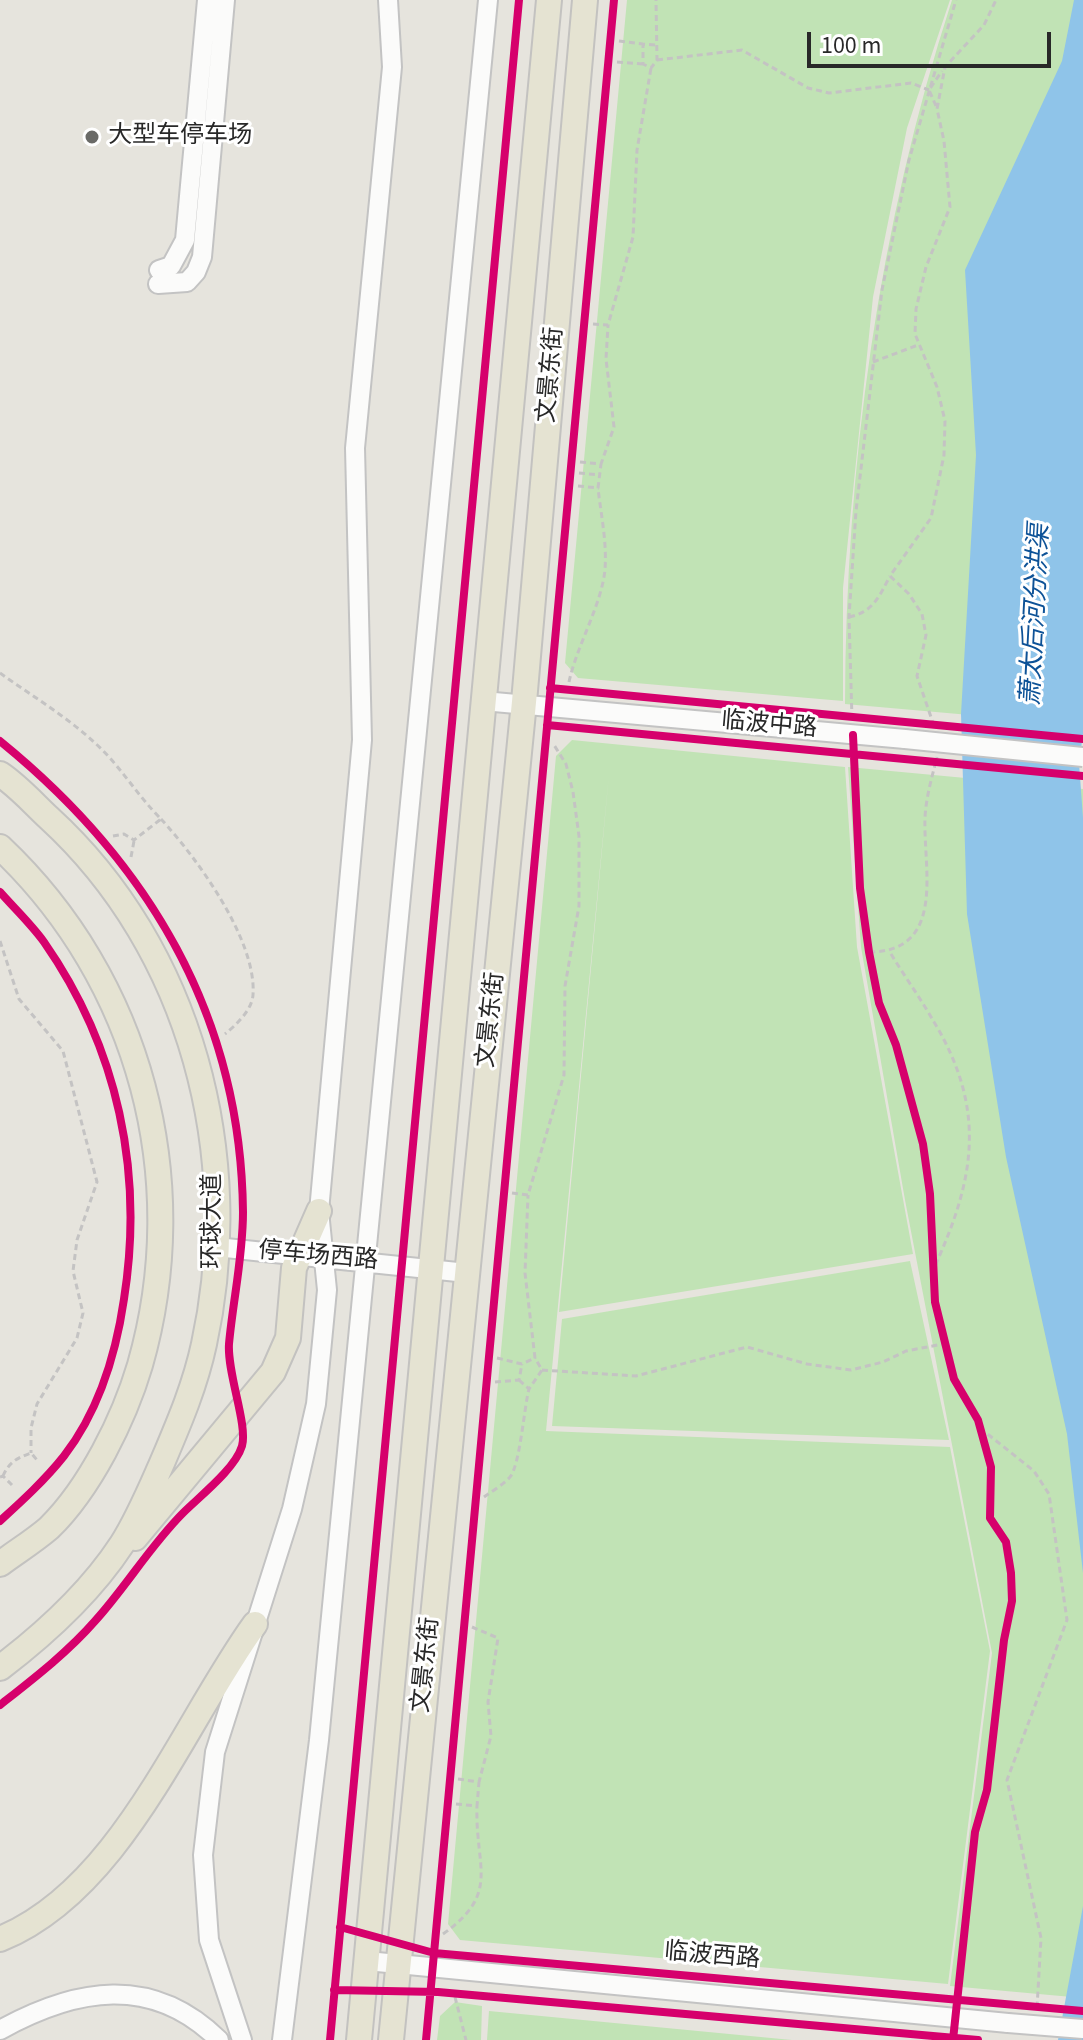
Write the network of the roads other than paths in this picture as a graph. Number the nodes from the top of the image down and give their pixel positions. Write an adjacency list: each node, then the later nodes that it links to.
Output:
1 (207, 0): 2 (street)
2 (225, 0)
3 (388, 0): 12 (street)
4 (488, 0): 15 (street)
5 (549, 0): 7 (main road, 文景东街)
6 (585, 0): 8 (main road, 文景东街)
7 (483, 701): 8 (street, 临波中路); 16 (main road, 文景东街)
8 (524, 702): 9 (street, 临波中路, bridge); 17 (main road, 文景东街)
9 (1083, 757)
10 (0, 774): 13 (main road, 环球大道)
11 (0, 847): 18 (main road)
12 (319, 1211): 14 (main road)
13 (216, 1247): 14 (street, 停车场西路); 20 (main road, 环球大道)
14 (312, 1257): 15 (street, 停车场西路); 20 (main road); 22 (street)
15 (366, 1262): 16 (street, 停车场西路); 31 (street)
16 (430, 1269): 17 (street, 停车场西路); 25 (main road, 文景东街)
17 (467, 1273): 26 (main road, 文景东街)
18 (49, 1527): 19 (main road); 21 (main road)
19 (0, 1564)
20 (108, 1565): 23 (main road, 环球大道)
21 (0, 1583)
22 (255, 1624): 24 (main road); 30 (street)
23 (0, 1668)
24 (0, 1939)
25 (367, 1961): 26 (street, 临波西路); 32 (main road, 文景东街)
26 (397, 1965): 27 (street, 临波西路, bridge); 33 (main road, 文景东街)
27 (1083, 2029)
28 (0, 2030): 29 (street)
29 (219, 2040)
30 (242, 2040)
31 (282, 2040)
32 (359, 2040)
33 (391, 2040)

